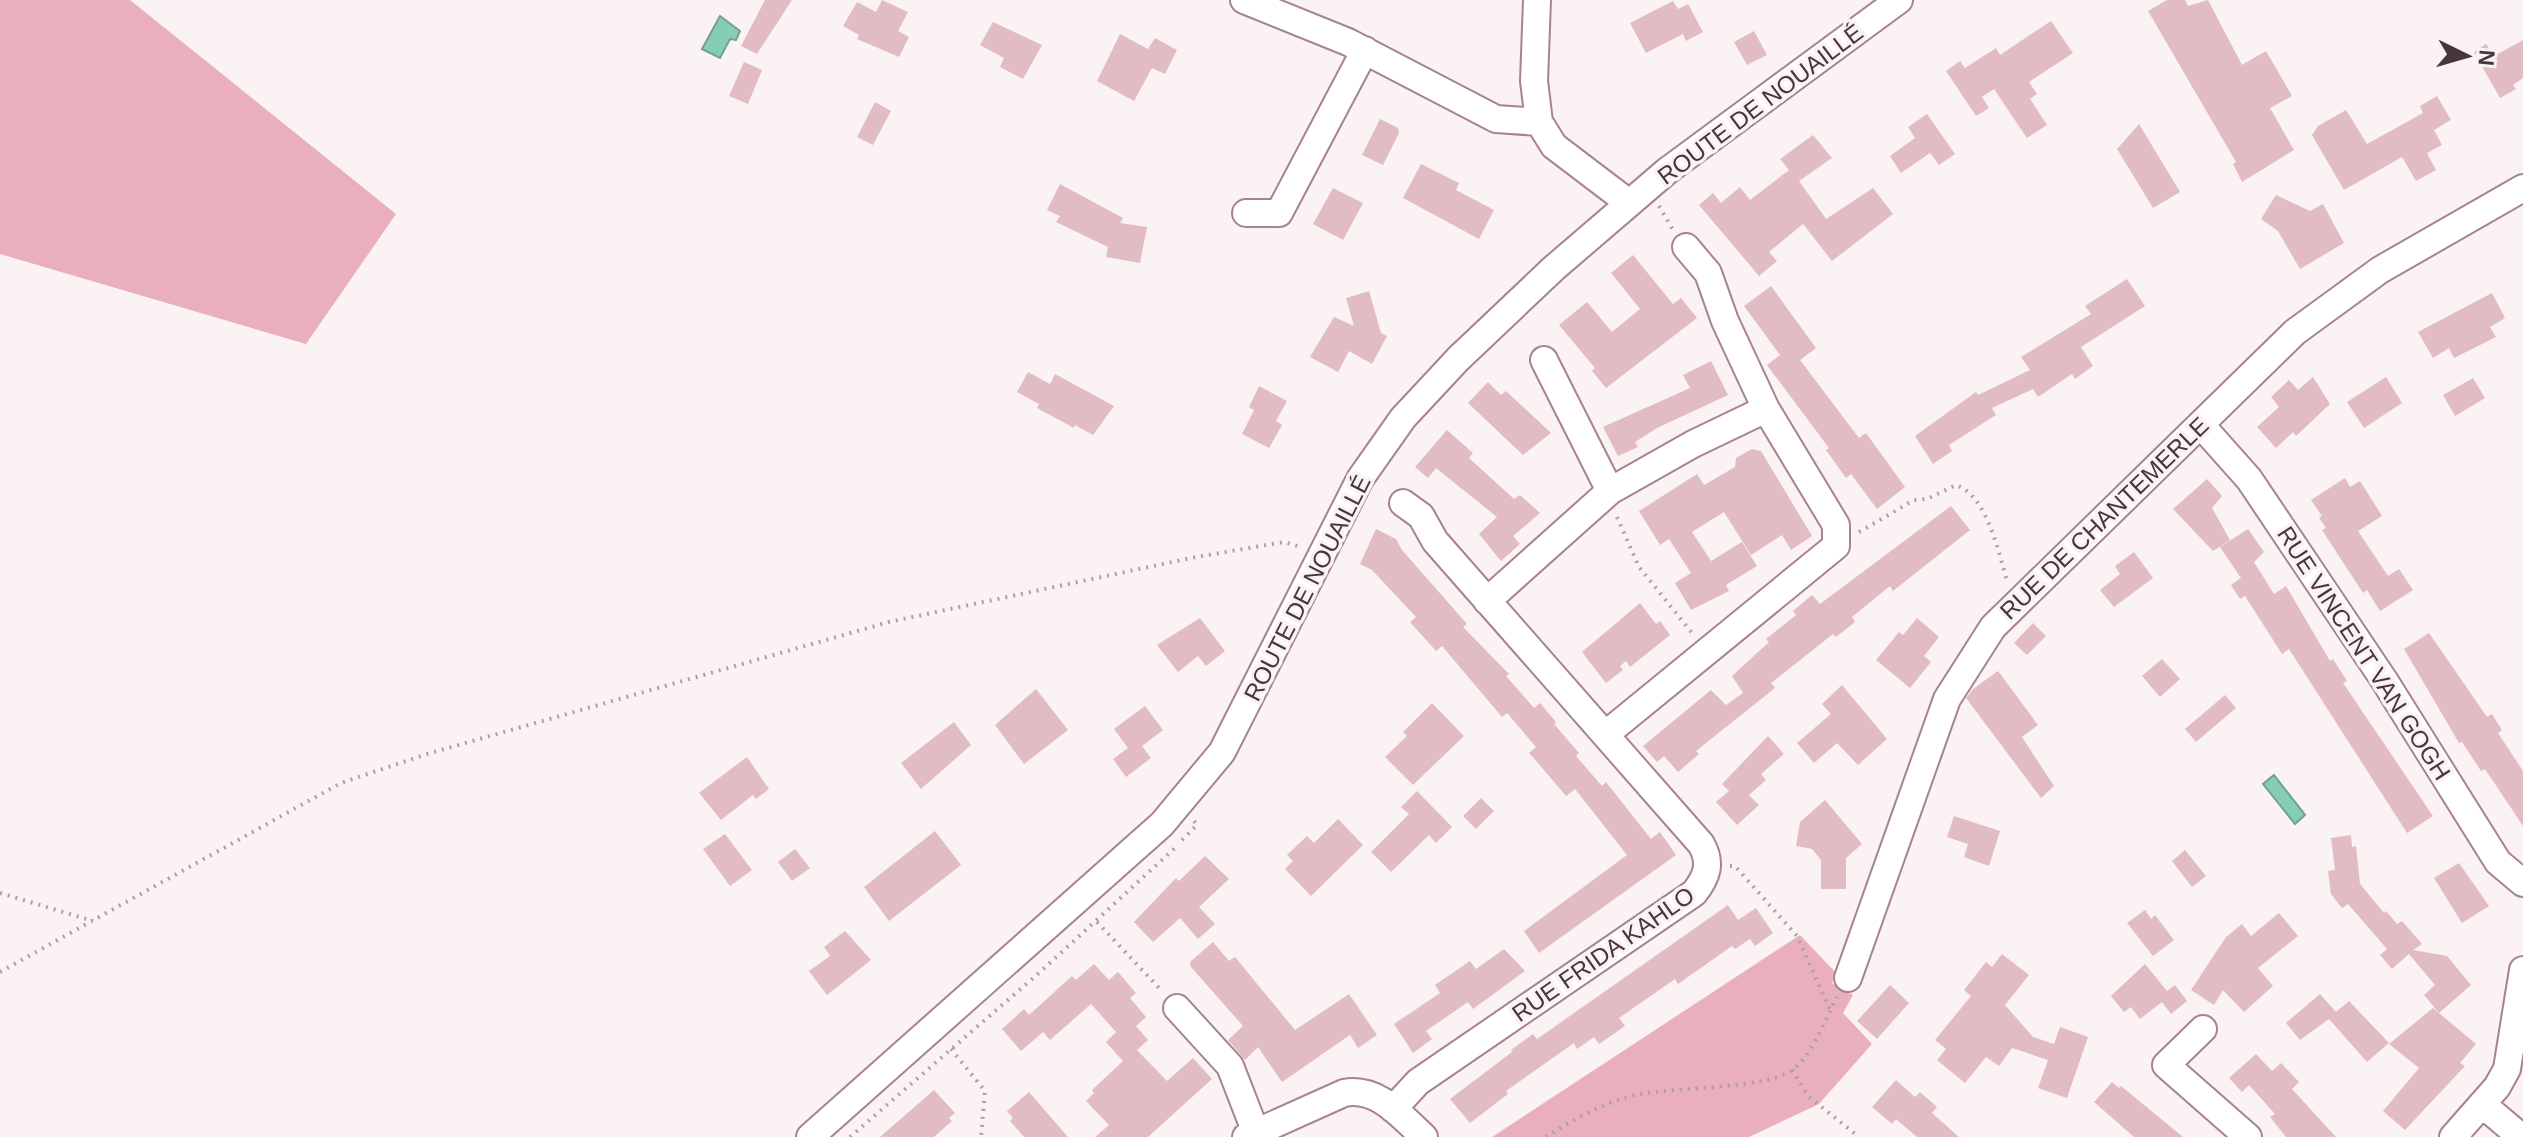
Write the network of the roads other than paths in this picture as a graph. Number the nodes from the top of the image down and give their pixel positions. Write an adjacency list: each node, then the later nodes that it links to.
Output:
1 (1244, 0): 4 (street)
2 (1537, 0): 5 (street)
3 (1899, 0): 7 (street, ROUTE DE NOUAILLÉ)
4 (1365, 50): 5 (street); 8 (street)
5 (1539, 122): 7 (street)
6 (2523, 188): 12 (street, RUE DE CHANTEMERLE)
7 (1638, 196): 25 (street, ROUTE DE NOUAILLÉ)
8 (1246, 213)
9 (1686, 247): 11 (street)
10 (1544, 360): 13 (street)
11 (1766, 409): 13 (street); 16 (street)
12 (2201, 425): 17 (street, RUE VINCENT VAN GOGH); 19 (street, RUE DE CHANTEMERLE)
13 (1610, 491): 15 (street)
14 (1403, 503): 15 (street, RUE FRIDA KAHLO)
15 (1487, 601): 16 (street, RUE FRIDA KAHLO)
16 (1606, 734): 23 (street, RUE FRIDA KAHLO)
17 (2523, 883)
18 (2523, 970): 22 (street)
19 (1848, 978)
20 (1177, 1008): 24 (street)
21 (2203, 1029): 27 (street)
22 (2482, 1104): 28 (street); 29 (street)
23 (1393, 1109): 24 (street); 26 (street)
24 (1251, 1135)
25 (810, 1137)
26 (1424, 1137)
27 (2248, 1137)
28 (2453, 1137)
29 (2521, 1137)

